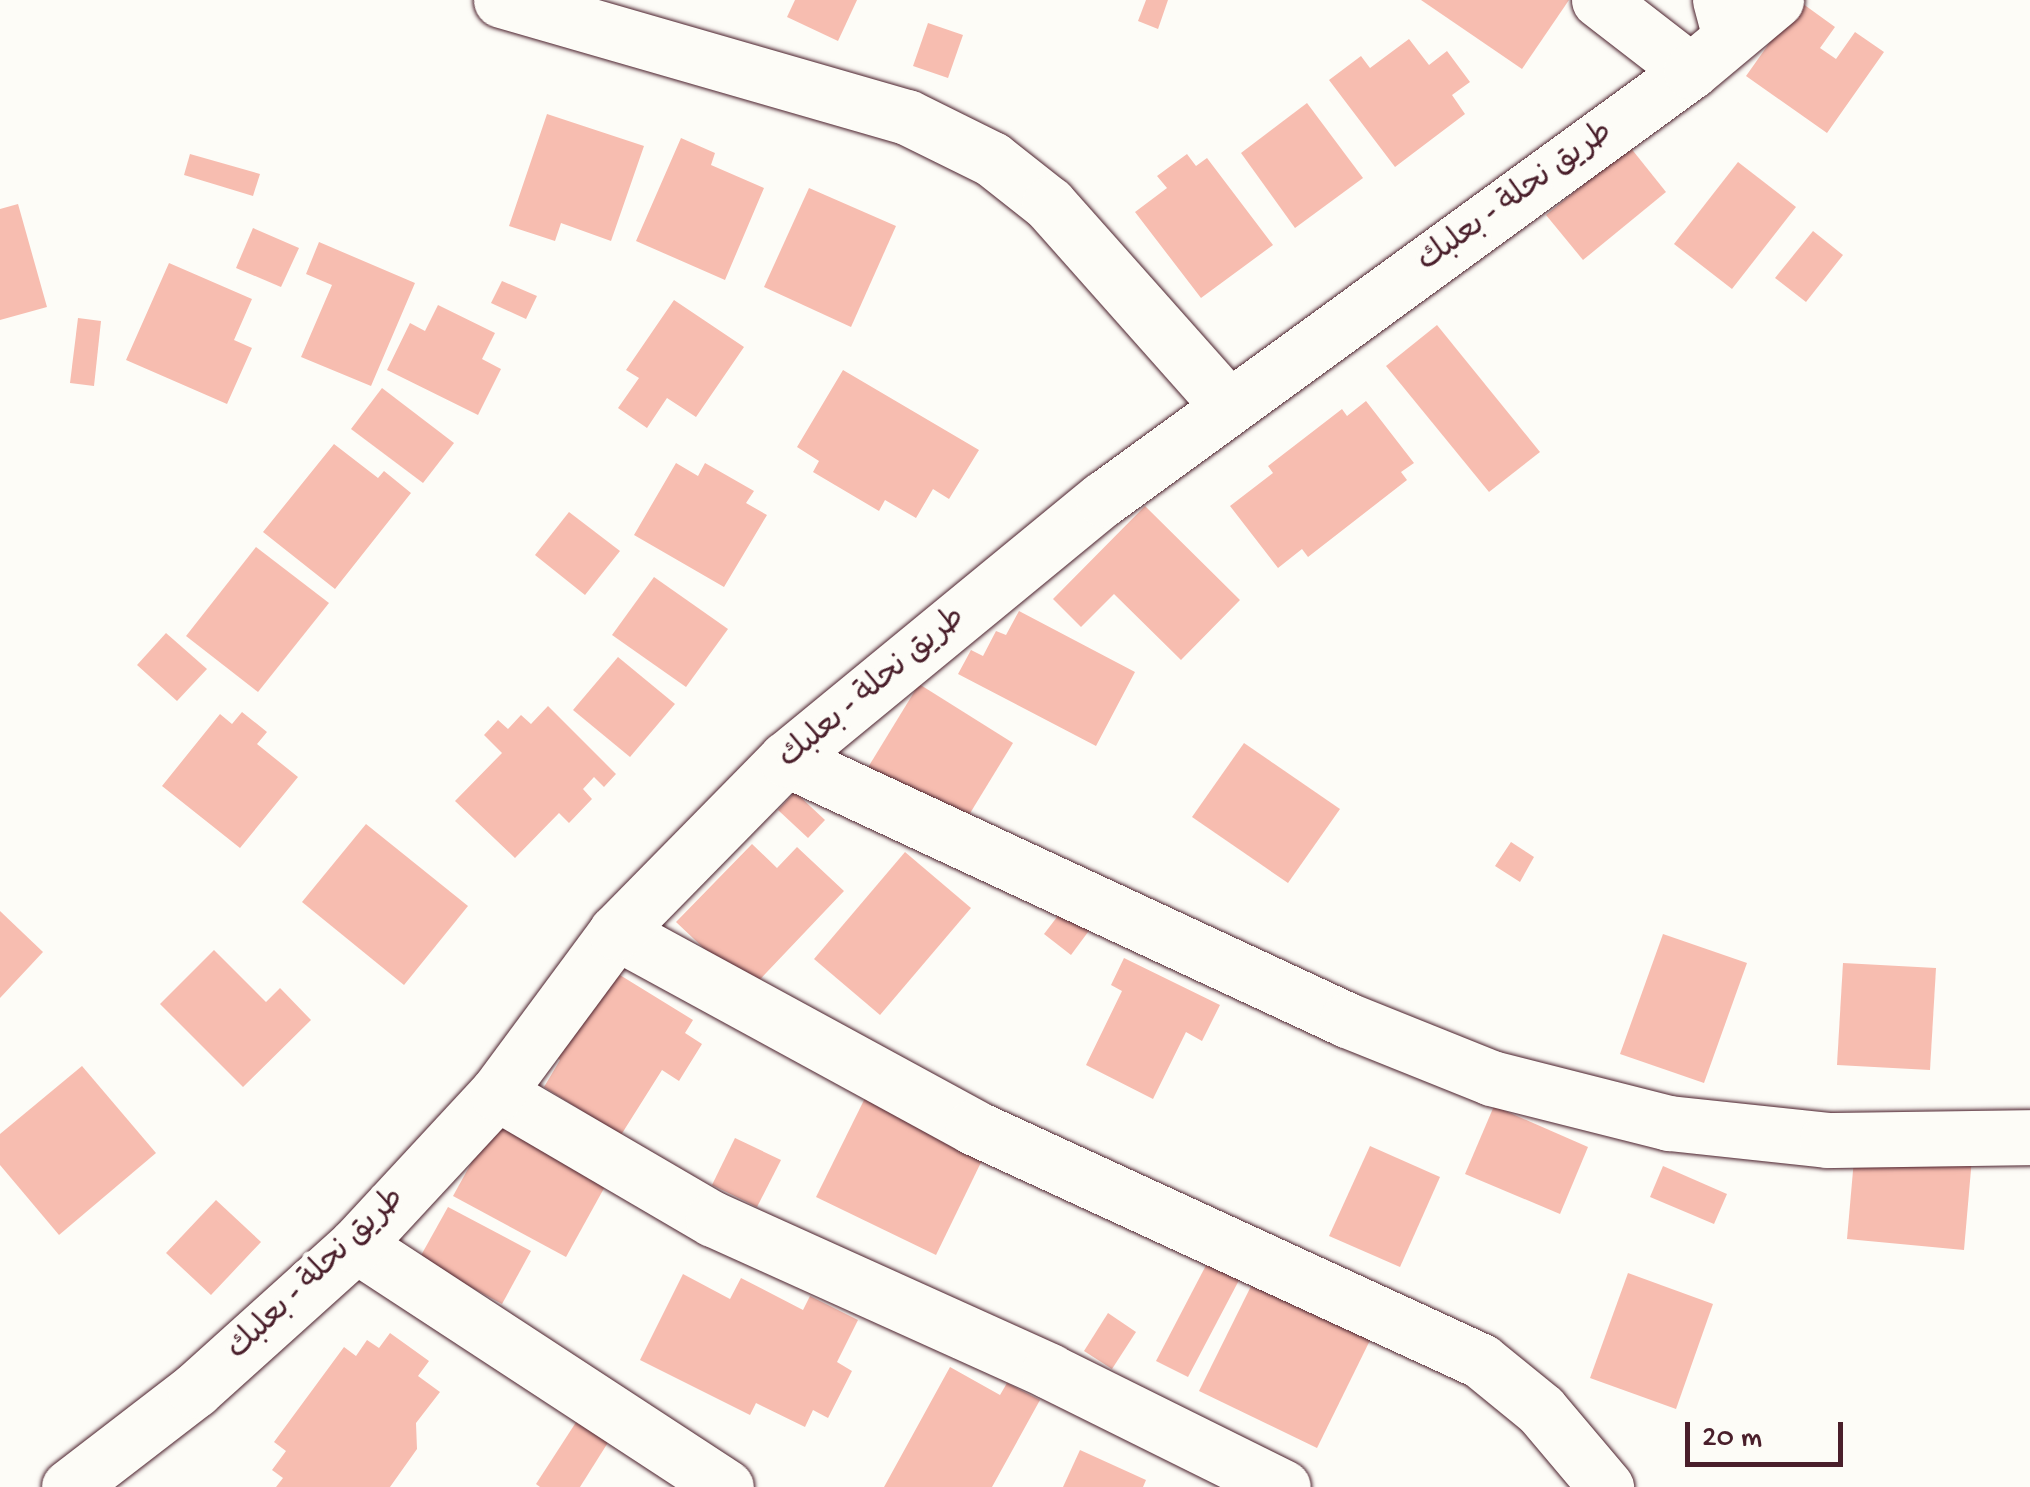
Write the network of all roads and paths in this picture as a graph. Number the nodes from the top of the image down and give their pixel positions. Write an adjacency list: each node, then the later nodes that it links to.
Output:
1 (500, 0): 5 (street)
2 (1599, 0): 4 (street)
3 (1776, 0): 4 (street, طريق نحلة - بعلبك)
4 (1714, 36): 5 (street, طريق نحلة - بعلبك)
5 (1229, 407): 6 (street, طريق نحلة - بعلبك)
6 (786, 759): 7 (street, طريق نحلة - بعلبك); 9 (street)
7 (616, 932): 8 (street, طريق نحلة - بعلبك); 14 (street)
8 (497, 1093): 10 (street, طريق نحلة - بعلبك); 13 (street)
9 (2030, 1137)
10 (356, 1245): 11 (street, طريق نحلة - بعلبك); 12 (street)
11 (69, 1487)
12 (726, 1487)
13 (1282, 1487)
14 (1606, 1487)

